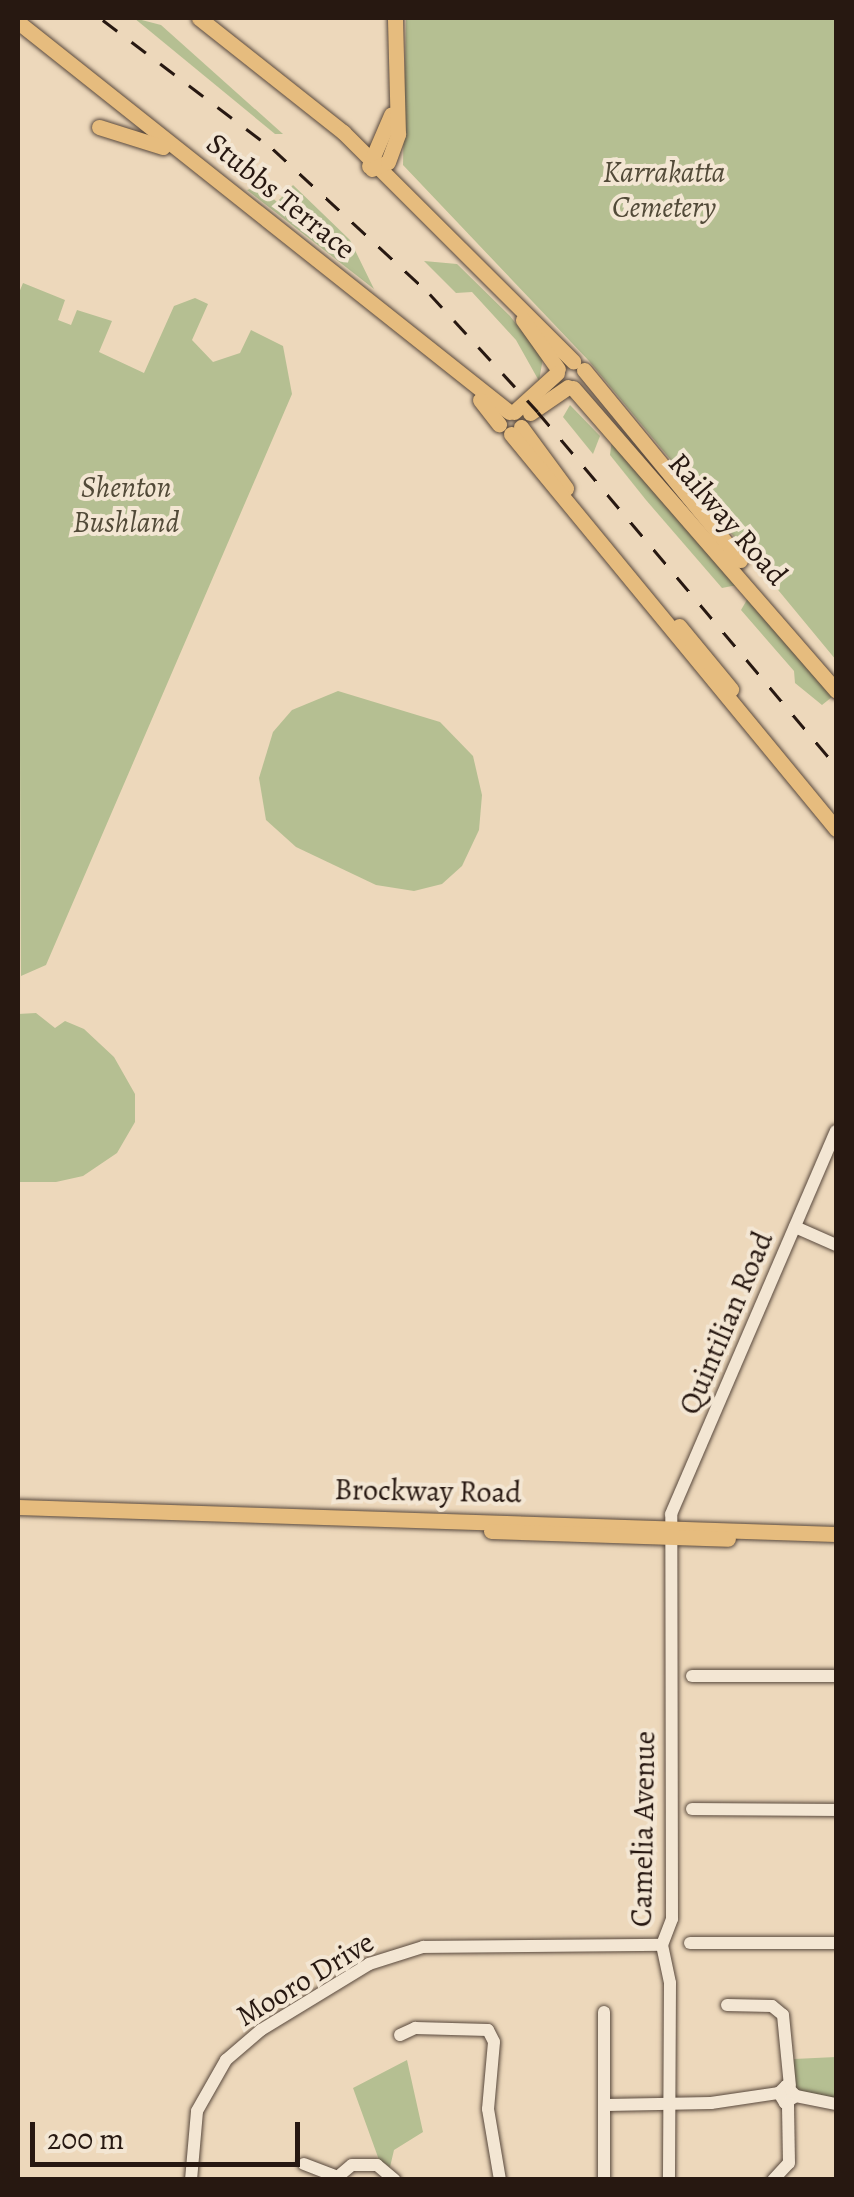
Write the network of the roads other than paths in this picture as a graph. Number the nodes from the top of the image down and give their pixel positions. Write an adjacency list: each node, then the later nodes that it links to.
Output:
1 (199, 18): 10 (main road, Railway Road)
2 (395, 18): 6 (main road)
3 (18, 22): 5 (main road, Stubbs Terrace)
4 (18, 34): 5 (main road, Stubbs Terrace)
5 (55, 58): 9 (main road, Stubbs Terrace); 14 (main road, Stubbs Terrace)
6 (395, 94): 8 (main road); 10 (main road)
7 (99, 126): 9 (main road)
8 (398, 134): 10 (main road); 11 (main road)
9 (163, 147): 14 (main road, Stubbs Terrace)
10 (373, 165): 11 (main road, Railway Road); 12 (main road, Railway Road)
11 (401, 187): 12 (main road, Railway Road)
12 (568, 368): 13 (main road, Railway Road); 13 (main road); 14 (main road); 15 (main road, Railway Road)
13 (570, 388): 14 (main road); 16 (main road, Railway Road)
14 (513, 422): 17 (main road, Stubbs Terrace); 18 (main road, Stubbs Terrace)
15 (836, 676)
16 (836, 691)
17 (836, 818)
18 (836, 829)
19 (836, 1132): 20 (street, Quintilian Road)
20 (795, 1227): 21 (street); 24 (street, Quintilian Road)
21 (836, 1245)
22 (18, 1507): 24 (main road, Brockway Road)
23 (18, 1516): 24 (main road, Brockway Road)
24 (670, 1532): 25 (main road, Brockway Road); 26 (main road, Brockway Road); 33 (street, Camelia Avenue)
25 (836, 1534)
26 (836, 1542)
27 (692, 1676): 28 (street)
28 (836, 1676)
29 (692, 1809): 30 (street)
30 (836, 1810)
31 (690, 1943): 32 (street)
32 (836, 1943)
33 (662, 1946): 38 (street, Camelia Avenue); 43 (street, Mooro Drive)
34 (727, 2005): 37 (street)
35 (604, 2012): 40 (street)
36 (400, 2034): 45 (street)
37 (788, 2095): 38 (street); 39 (street); 48 (street)
38 (673, 2102): 40 (street); 47 (street, Camelia Avenue)
39 (836, 2104)
40 (606, 2105): 46 (street)
41 (304, 2164): 42 (street)
42 (334, 2178): 44 (street)
43 (191, 2180)
44 (395, 2180)
45 (500, 2180)
46 (604, 2180)
47 (668, 2180)
48 (772, 2180)

